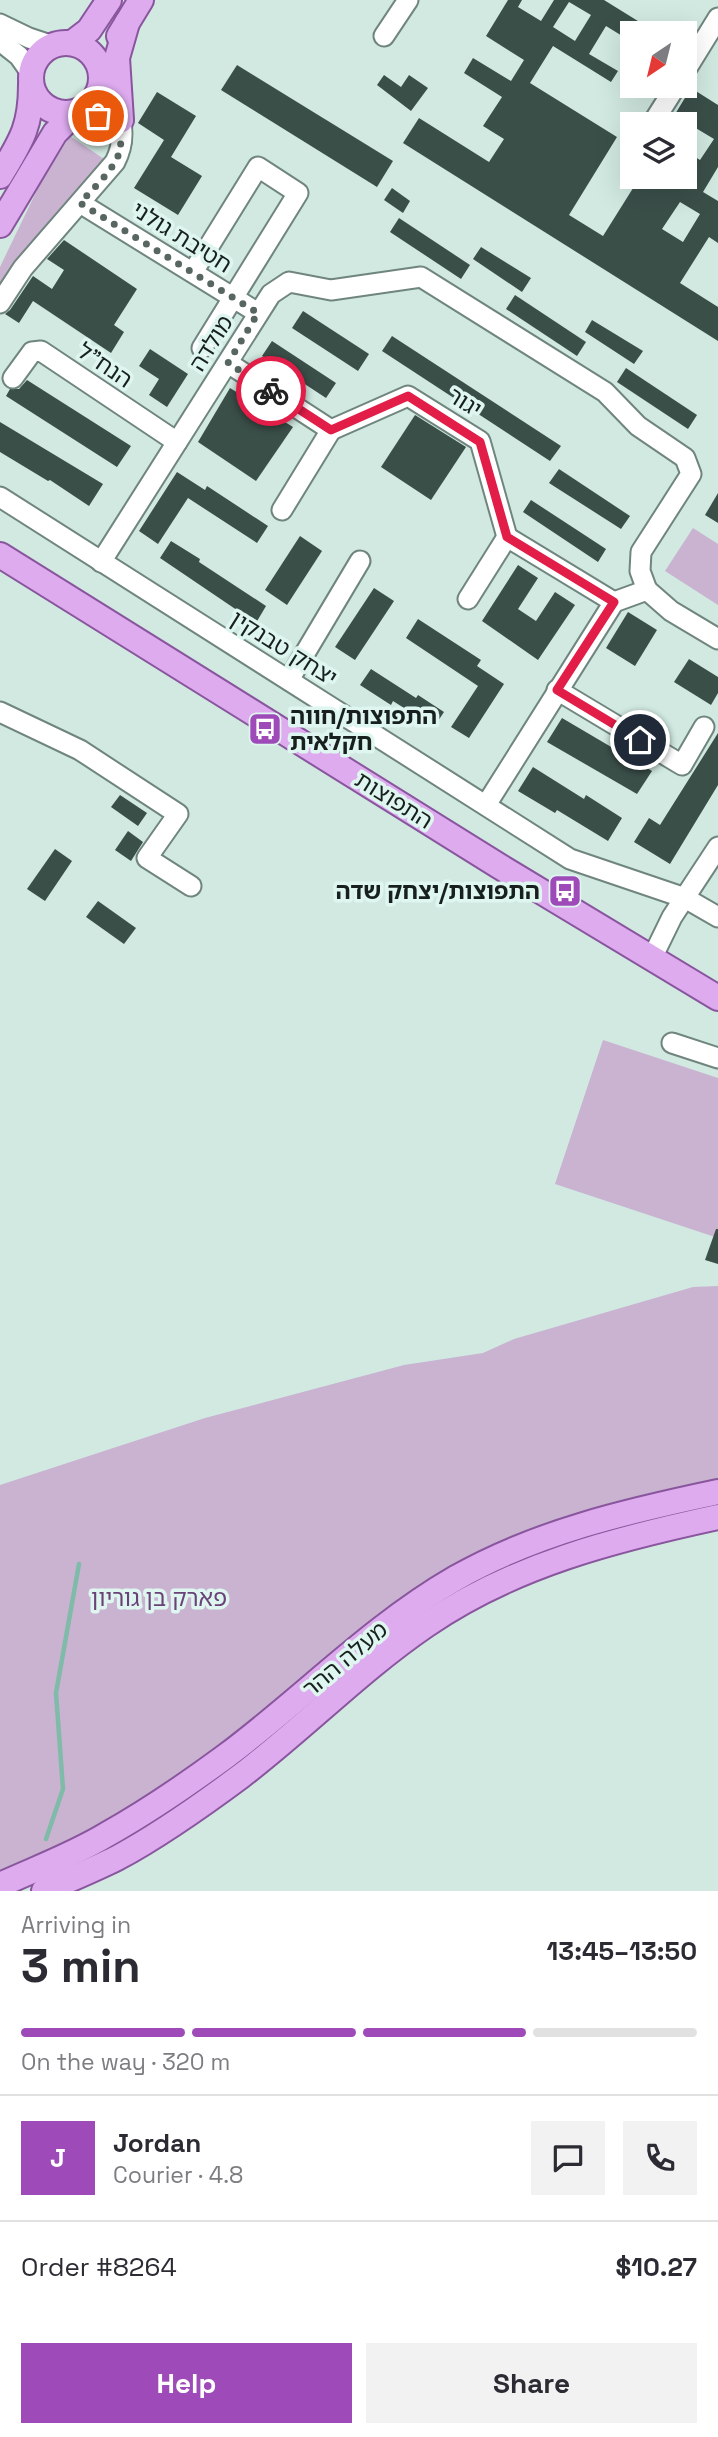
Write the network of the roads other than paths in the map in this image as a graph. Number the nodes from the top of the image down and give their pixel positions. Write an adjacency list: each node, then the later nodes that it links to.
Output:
1 (109, 0): 9 (main road)
2 (141, 0): 5 (main road)
3 (408, 0): 7 (street)
4 (718, 18): 10 (street)
5 (127, 23): 11 (main road); 14 (main road)
6 (0, 24): 9 (street)
7 (384, 36)
8 (0, 41): 12 (street)
9 (62, 44): 11 (main road); 12 (main road)
10 (697, 52)
11 (101, 75): 13 (main road); 14 (street)
12 (31, 79): 13 (main road); 16 (main road)
13 (78, 112): 15 (street); 18 (main road)
14 (121, 120): 15 (street)
15 (121, 145): 17 (street)
16 (0, 176)
17 (80, 203): 19 (street, חטיבת גולני); 21 (street)
18 (0, 225)
19 (192, 272): 20 (street, חטיבת גולני); 20 (street)
20 (232, 298): 22 (street, חטיבת גולני); 23 (street)
21 (0, 303)
22 (258, 313): 24 (street, מולדה); 34 (street, מולדה)
23 (202, 348)
24 (228, 363): 26 (street); 27 (street, מולדה)
25 (13, 379): 27 (street, הנח"ל)
26 (331, 430): 29 (street); 30 (street, יגור)
27 (177, 442): 33 (street, מולדה)
28 (0, 497): 33 (street, יצחק טבנקין)
29 (282, 510)
30 (507, 537): 35 (street); 36 (street)
31 (0, 555): 48 (main road, התפוצות)
32 (360, 561): 38 (street)
33 (102, 562): 38 (street, יצחק טבנקין)
34 (647, 590): 36 (street); 37 (street)
35 (468, 599)
36 (614, 602): 39 (street)
37 (718, 639)
38 (289, 680): 42 (street, יצחק טבנקין)
39 (557, 690): 41 (street); 42 (street)
40 (0, 712): 45 (street)
41 (704, 727)
42 (486, 805): 46 (street, יצחק טבנקין)
43 (718, 846): 46 (street)
44 (718, 870): 46 (street)
45 (191, 886)
46 (690, 901): 47 (street, יצחק טבנקין); 48 (street)
47 (718, 917)
48 (652, 958): 49 (main road, התפוצות)
49 (718, 998)
50 (672, 1043): 51 (street)
51 (718, 1058)
52 (718, 1492): 54 (main road, מעלה ההר)
53 (718, 1517): 55 (main road, מעלה ההר)
54 (0, 1885)
55 (44, 1891)

